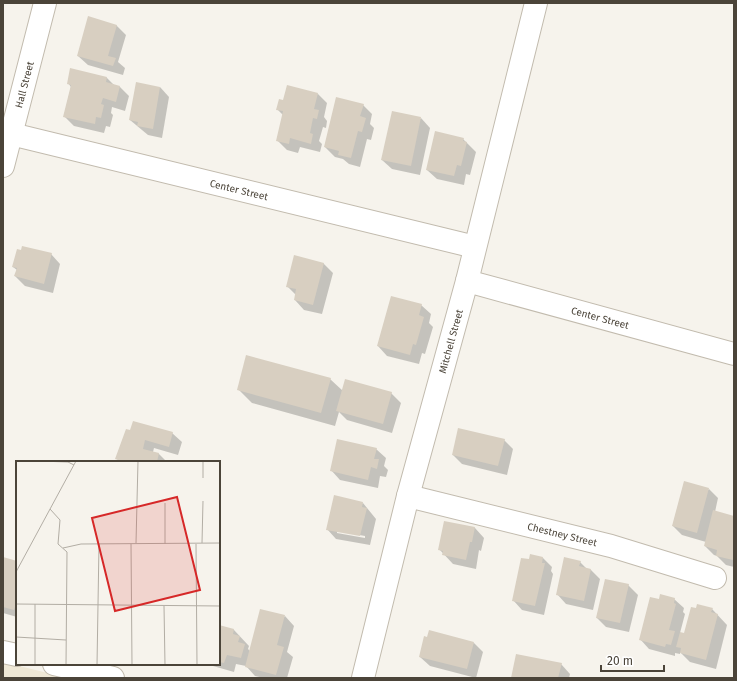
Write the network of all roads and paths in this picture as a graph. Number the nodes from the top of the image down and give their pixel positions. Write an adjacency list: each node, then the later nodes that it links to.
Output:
1 (45, 3): 3 (street, Hall Street)
2 (530, 4): 5 (street, Mitchell Street)
3 (7, 133): 4 (street, Hall Street); 5 (street, Center Street)
4 (3, 166)
5 (475, 247): 6 (street, Mitchell Street)
6 (467, 281): 7 (street, Center Street); 8 (street, Mitchell Street)
7 (734, 354)
8 (408, 496): 9 (street, Chestney Street); 14 (street, Mitchell Street)
9 (715, 578)
10 (3, 652): 11 (street)
11 (16, 655)
12 (58, 665): 13 (street)
13 (113, 678)
14 (363, 678)

